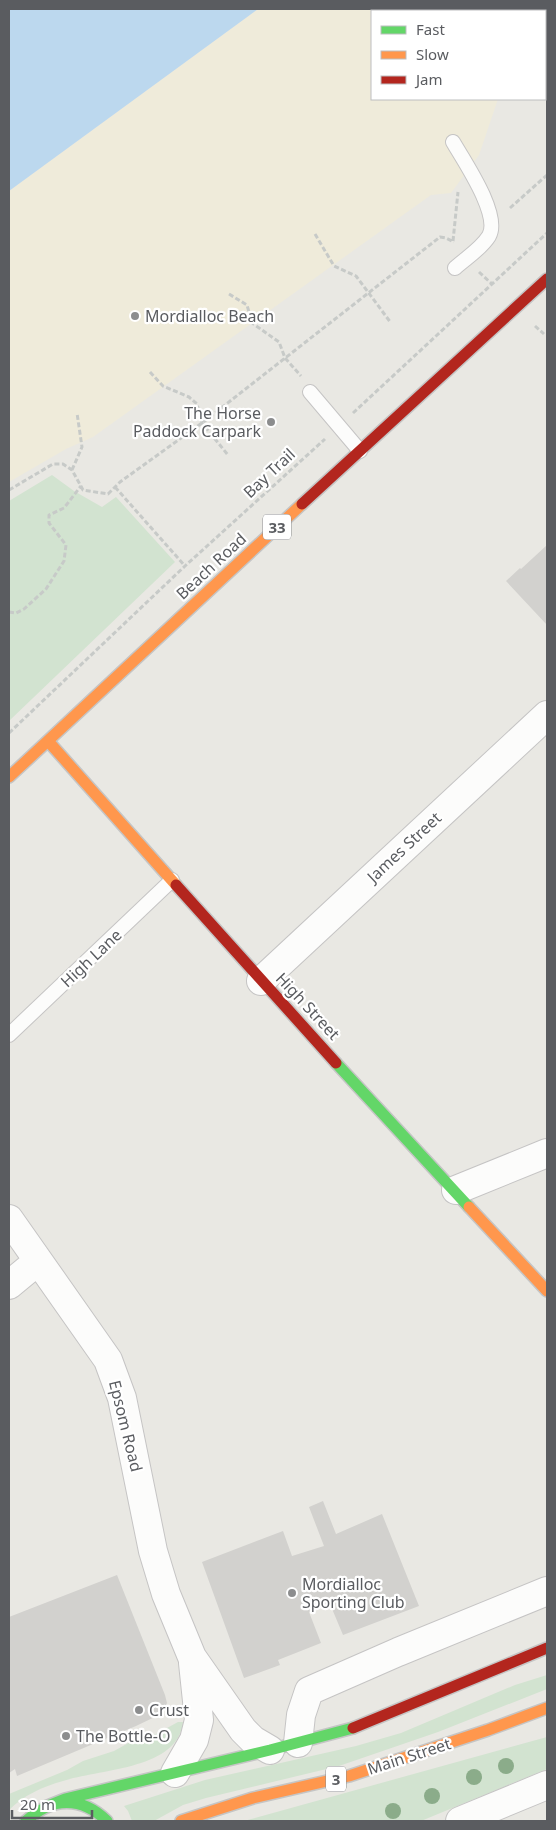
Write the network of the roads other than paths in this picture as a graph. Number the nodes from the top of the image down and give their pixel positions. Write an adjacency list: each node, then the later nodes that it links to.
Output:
1 (453, 142): 2 (lane)
2 (455, 268)
3 (547, 279): 5 (main road, Beach Road / 33)
4 (310, 392): 5 (lane)
5 (360, 451): 7 (main road, Beach Road / 33)
6 (547, 715): 10 (street, James Street)
7 (48, 741): 8 (main road, Beach Road / 33); 9 (main road, High Street)
8 (9, 777)
9 (172, 880): 10 (main road, High Street); 11 (lane, High Lane)
10 (261, 981): 13 (main road, High Street)
11 (9, 1035)
12 (547, 1153): 13 (street)
13 (456, 1190): 17 (main road, High Street)
14 (9, 1219): 15 (street, Epsom Road)
15 (38, 1261): 16 (street); 20 (street, Epsom Road)
16 (9, 1284)
17 (547, 1291)
18 (547, 1591): 22 (street)
19 (547, 1648): 22 (main road)
20 (192, 1657): 23 (street, Epsom Road); 24 (street, Epsom Road)
21 (547, 1708): 29 (main road, Main Street / 3)
22 (298, 1743): 23 (main road)
23 (270, 1750): 24 (main road)
24 (175, 1773): 26 (main road)
25 (547, 1785): 30 (street)
26 (45, 1807): 27 (main road); 28 (main road)
27 (27, 1820)
28 (107, 1821)
29 (181, 1821)
30 (460, 1821)

